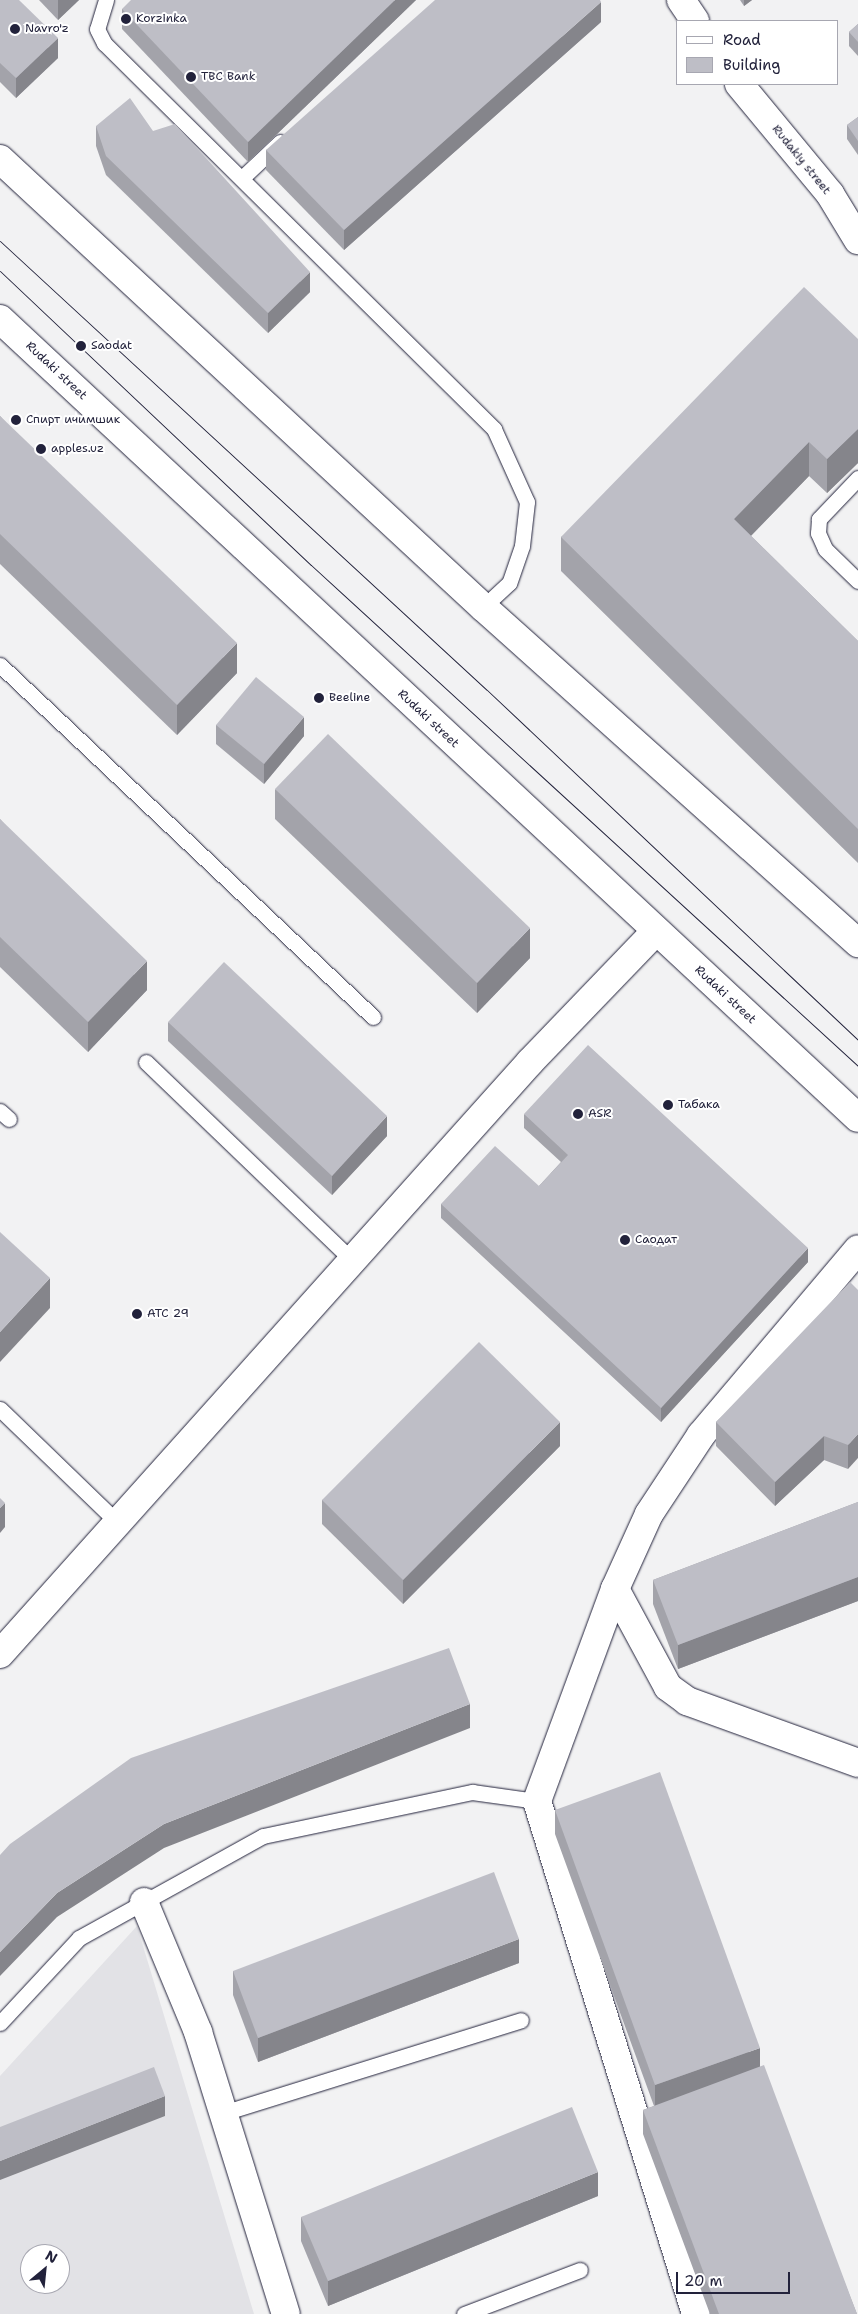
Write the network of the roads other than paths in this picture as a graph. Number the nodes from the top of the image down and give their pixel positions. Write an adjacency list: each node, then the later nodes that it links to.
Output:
1 (106, 0): 7 (lane)
2 (680, 0): 3 (street)
3 (694, 20)
4 (740, 85): 8 (street, Rudakiy street)
5 (292, 132): 7 (lane)
6 (0, 159): 12 (street)
7 (243, 177): 12 (lane)
8 (858, 240)
9 (0, 319): 14 (street, Rudaki street)
10 (858, 478): 11 (lane)
11 (858, 580)
12 (483, 607): 15 (street)
13 (0, 665): 16 (lane)
14 (656, 932): 18 (street, Rudaki street); 20 (street)
15 (858, 943)
16 (373, 1017)
17 (146, 1062): 20 (lane)
18 (858, 1118)
19 (858, 1249): 23 (street)
20 (353, 1261): 22 (street)
21 (0, 1409): 22 (lane)
22 (119, 1524): 24 (street)
23 (615, 1589): 25 (street); 26 (street)
24 (0, 1654)
25 (858, 1763)
26 (537, 1801): 27 (lane); 34 (street)
27 (144, 1902): 29 (lane); 30 (street)
28 (521, 2020): 30 (lane)
29 (0, 2023)
30 (223, 2113): 32 (street)
31 (580, 2270): 33 (lane)
32 (286, 2314)
33 (464, 2314)
34 (696, 2314)

